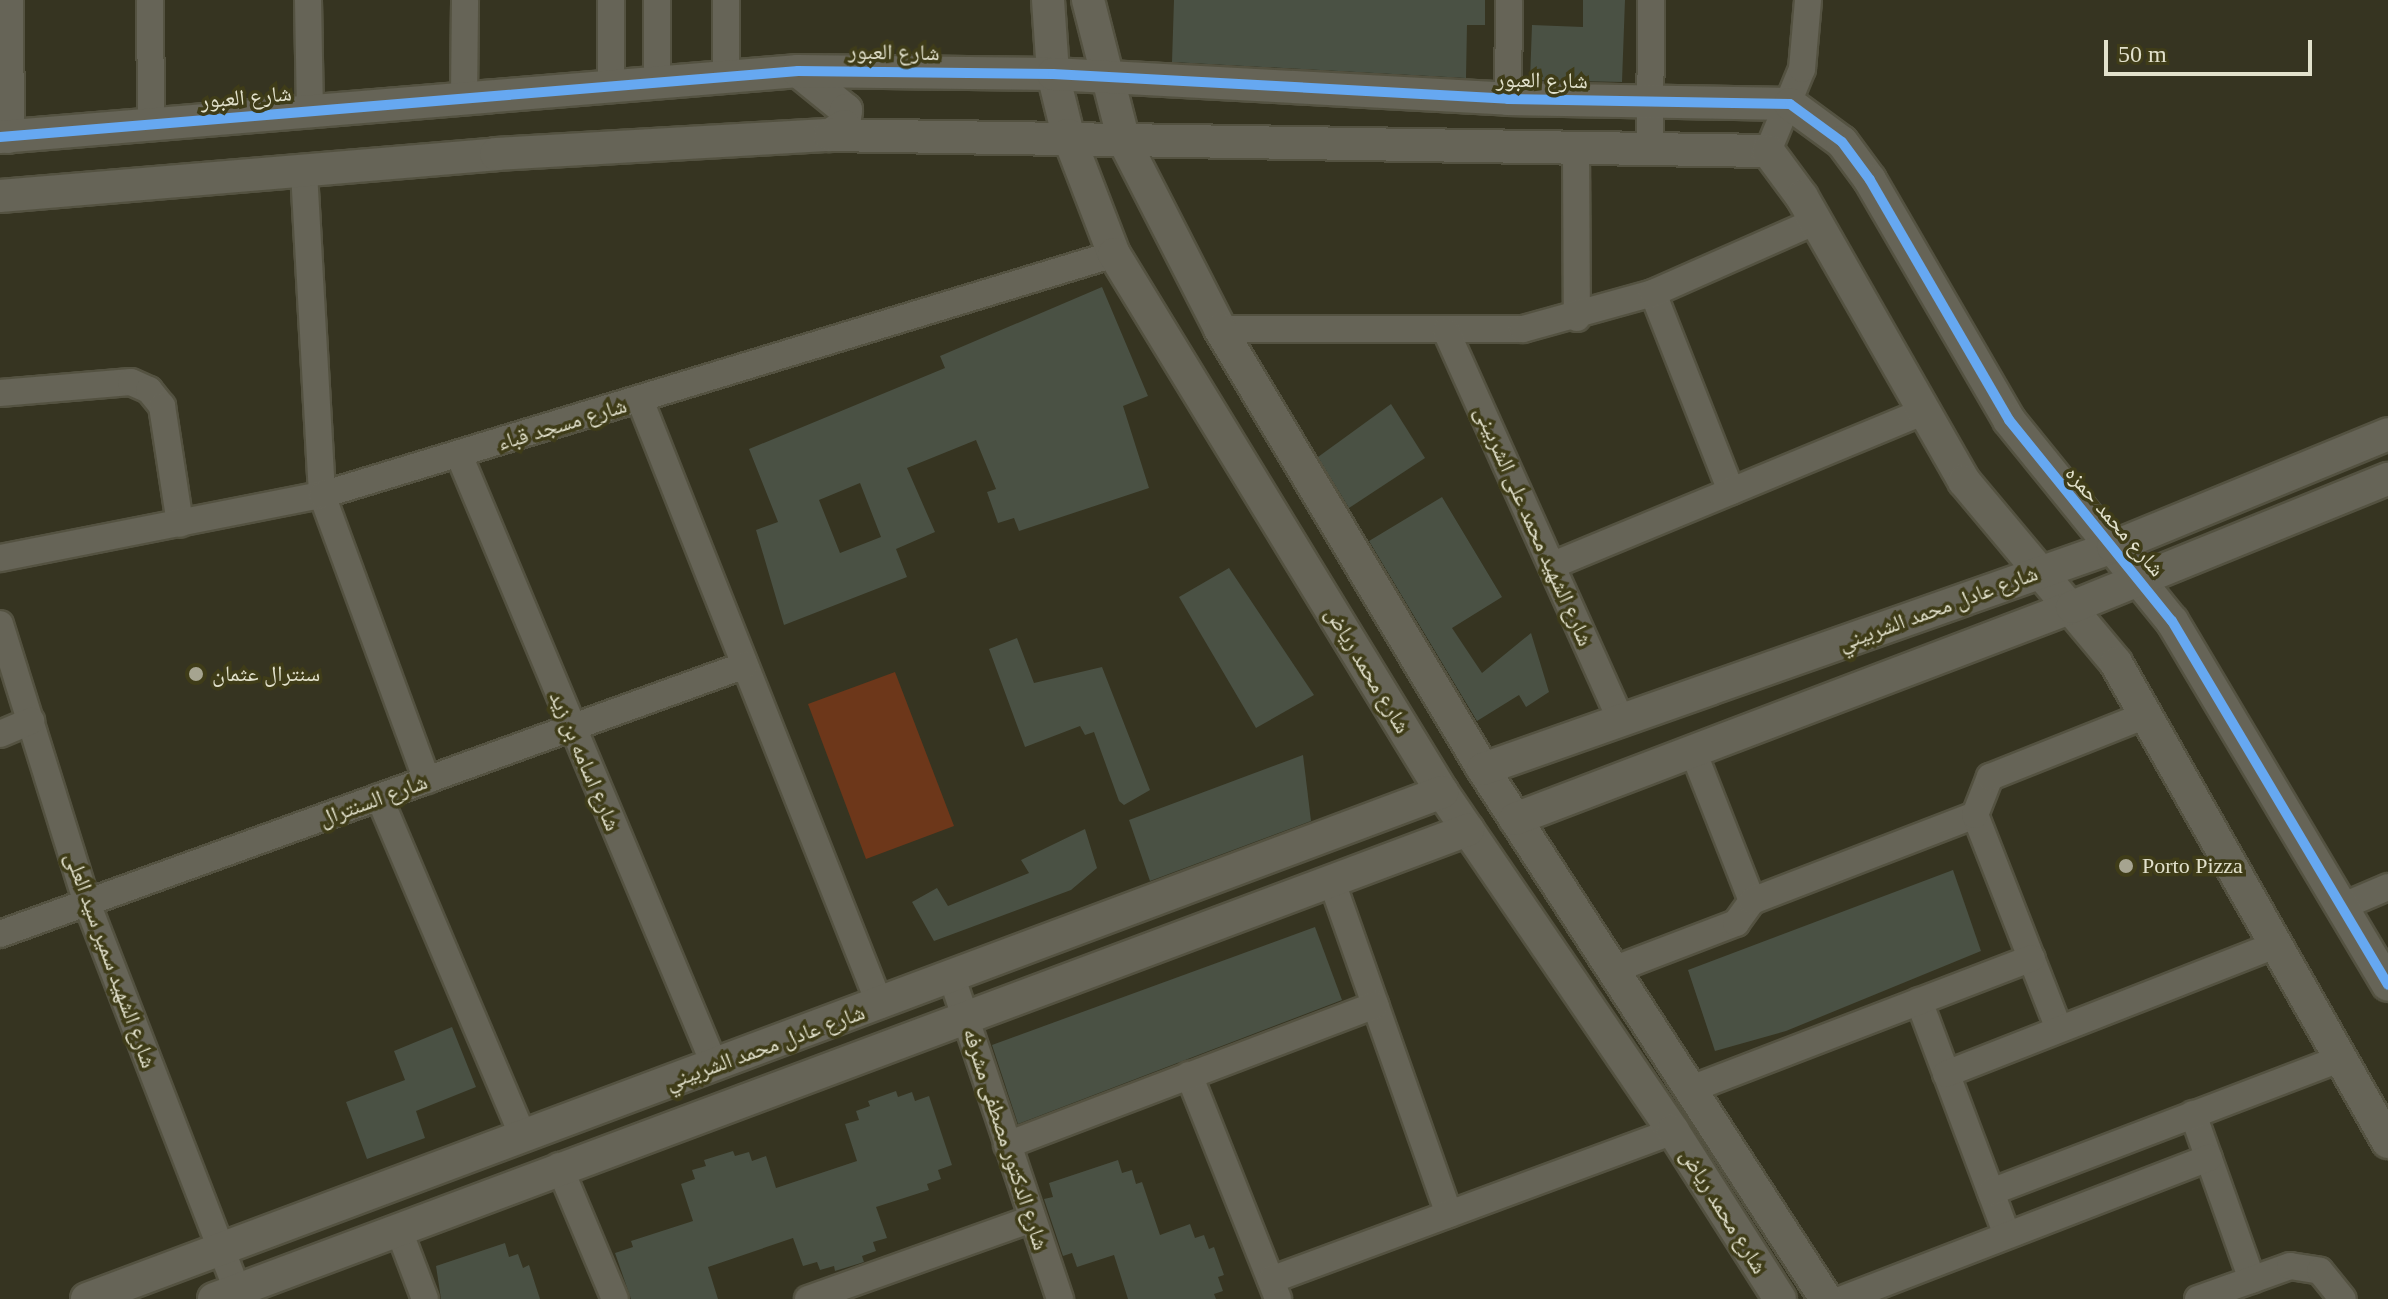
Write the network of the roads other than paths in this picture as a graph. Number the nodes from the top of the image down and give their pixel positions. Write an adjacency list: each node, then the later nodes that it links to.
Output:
1 (7, 0): 27 (street)
2 (150, 0): 24 (street)
3 (308, 0): 23 (street)
4 (465, 0): 19 (street)
5 (611, 0): 18 (street)
6 (657, 0): 16 (street)
7 (726, 0): 14 (street)
8 (1048, 0): 15 (street, شارع محمد رياض)
9 (1088, 0): 17 (street, شارع محمد رياض)
10 (1509, 0): 20 (street)
11 (1651, 0): 21 (street)
12 (1808, 0): 22 (street)
13 (798, 71): 14 (street, شارع العبور); 15 (street, شارع العبور); 25 (street)
14 (726, 74): 16 (street, شارع العبور)
15 (1053, 74): 17 (street, شارع العبور); 26 (street, شارع محمد رياض)
16 (657, 81): 18 (street, شارع العبور)
17 (1107, 81): 20 (street, شارع العبور); 28 (street, شارع محمد رياض)
18 (611, 85): 19 (street, شارع العبور)
19 (464, 98): 23 (street, شارع العبور)
20 (1508, 99): 21 (street, شارع العبور)
21 (1651, 102): 22 (street, شارع العبور); 30 (street)
22 (1790, 104): 31 (street); 49 (street, شارع محمد حمزه)
23 (310, 112): 24 (street, شارع العبور)
24 (151, 125): 27 (street, شارع العبور)
25 (830, 135): 26 (street); 32 (street)
26 (1068, 135): 28 (street); 35 (street, شارع محمد رياض)
27 (4, 137)
28 (1124, 141): 29 (street); 38 (street, شارع محمد رياض)
29 (1576, 149): 30 (street); 37 (street)
30 (1650, 150): 31 (street)
31 (1768, 151): 34 (street)
32 (304, 172): 33 (street); 47 (street)
33 (0, 196)
34 (1816, 221): 36 (street); 42 (street)
35 (1114, 254): 41 (street, شارع مسجد قباء); 65 (street, شارع محمد رياض)
36 (1653, 293): 37 (street); 46 (street)
37 (1577, 318): 39 (street)
38 (1220, 329): 39 (street); 63 (street, شارع محمد رياض)
39 (1446, 331): 51 (street, شارع الشهيد محمد على الشربينى)
40 (0, 393): 48 (street)
41 (640, 400): 44 (street, شارع مسجد قباء); 56 (street)
42 (1923, 412): 46 (street); 52 (street)
43 (2388, 434): 49 (street, شارع عادل محمد الشربيني)
44 (459, 455): 47 (street, شارع مسجد قباء); 60 (street, شارع اسامه بن زيد)
45 (2388, 479): 53 (street, شارع عادل محمد الشربيني)
46 (1731, 491): 51 (street)
47 (322, 495): 48 (street, شارع مسجد قباء); 64 (street)
48 (180, 524): 50 (street, شارع مسجد قباء)
49 (2113, 547): 52 (street, شارع عادل محمد الشربيني); 53 (street, شارع محمد حمزه)
50 (0, 558)
51 (1553, 565): 59 (street, شارع الشهيد محمد على الشربينى)
52 (2039, 572): 54 (street); 59 (street, شارع عادل محمد الشربيني)
53 (2141, 580): 54 (street, شارع عادل محمد الشربيني); 74 (street, شارع محمد حمزه)
54 (2072, 607): 57 (street); 62 (street, شارع عادل محمد الشربيني)
55 (0, 624): 58 (street, شارع الشهيد سمير سيد العلى)
56 (745, 665): 60 (street, شارع السنترال); 82 (street)
57 (2146, 715): 67 (street); 76 (street)
58 (31, 721): 61 (street); 73 (street, شارع الشهيد سمير سيد العلى)
59 (1621, 721): 63 (street, شارع عادل محمد الشربيني)
60 (570, 729): 64 (street, شارع السنترال); 87 (street, شارع اسامه بن زيد)
61 (0, 734)
62 (1693, 751): 68 (street, شارع عادل محمد الشربيني); 72 (street)
63 (1483, 769): 68 (street, شارع محمد رياض)
64 (427, 780): 66 (street, شارع السنترال)
65 (1442, 792): 69 (street, شارع محمد رياض); 79 (street, شارع عادل محمد الشربيني)
66 (379, 797): 73 (street, شارع السنترال); 93 (street)
67 (1975, 815): 72 (street); 77 (street)
68 (1515, 819): 78 (street, شارع محمد رياض)
69 (1468, 830): 70 (street, شارع عادل محمد الشربيني); 95 (street, شارع محمد رياض)
70 (1332, 882): 83 (street); 84 (street, شارع عادل محمد الشربيني)
71 (2388, 887): 74 (street)
72 (1752, 901): 78 (street)
73 (87, 903): 75 (street, شارع السنترال); 106 (street, شارع الشهيد سمير سيد العلى)
74 (2341, 907): 80 (street, شارع محمد حمزه)
75 (0, 934)
76 (2276, 945): 85 (street); 86 (street)
77 (2032, 958): 81 (street); 85 (street)
78 (1613, 970): 90 (street, شارع محمد رياض)
79 (952, 978): 82 (street, شارع عادل محمد الشربيني); 84 (street, شارع الدكتور مصطفى مشرفه)
80 (2388, 985)
81 (1919, 1001): 88 (street); 90 (street)
82 (880, 1005): 87 (street, شارع عادل محمد الشربيني)
83 (1375, 1005): 89 (street); 101 (street)
84 (965, 1017): 96 (street, شارع الدكتور مصطفى مشرفه); 98 (street, شارع عادل محمد الشربيني)
85 (2059, 1029): 88 (street)
86 (2341, 1058): 91 (street); 94 (street)
87 (715, 1066): 93 (street, شارع عادل محمد الشربيني)
88 (1946, 1074): 99 (street)
89 (1189, 1075): 96 (street); 108 (street)
90 (1691, 1089): 92 (street, شارع محمد رياض)
91 (2193, 1114): 97 (street); 99 (street)
92 (1722, 1135): 95 (street); 100 (street, شارع محمد رياض)
93 (523, 1137): 106 (street, شارع عادل محمد الشربيني)
94 (2388, 1142)
95 (1680, 1143): 101 (street); 102 (street, شارع محمد رياض)
96 (1007, 1145): 103 (street, شارع الدكتور مصطفى مشرفه)
97 (2209, 1158): 105 (street); 107 (street)
98 (559, 1166): 104 (street, شارع عادل محمد الشربيني); 114 (street)
99 (1991, 1192): 105 (street)
100 (1760, 1195): 102 (street); 117 (street, شارع محمد رياض)
101 (1449, 1214): 108 (street)
102 (1726, 1215): 111 (street, شارع محمد رياض)
103 (1032, 1219): 109 (street); 116 (street, شارع الدكتور مصطفى مشرفه)
104 (398, 1228): 110 (street, شارع عادل محمد الشربيني); 113 (street)
105 (2007, 1235): 118 (street)
106 (221, 1249): 110 (street, شارع الشهيد سمير سيد العلى); 112 (street, شارع عادل محمد الشربيني)
107 (2252, 1280): 119 (street); 120 (street)
108 (1274, 1290)
109 (846, 1292): 115 (street)
110 (225, 1295)
111 (1777, 1298)
112 (87, 1299)
113 (425, 1299)
114 (615, 1299)
115 (808, 1299)
116 (1060, 1299)
117 (1826, 1299)
118 (1843, 1299)
119 (2198, 1299)
120 (2343, 1299)

